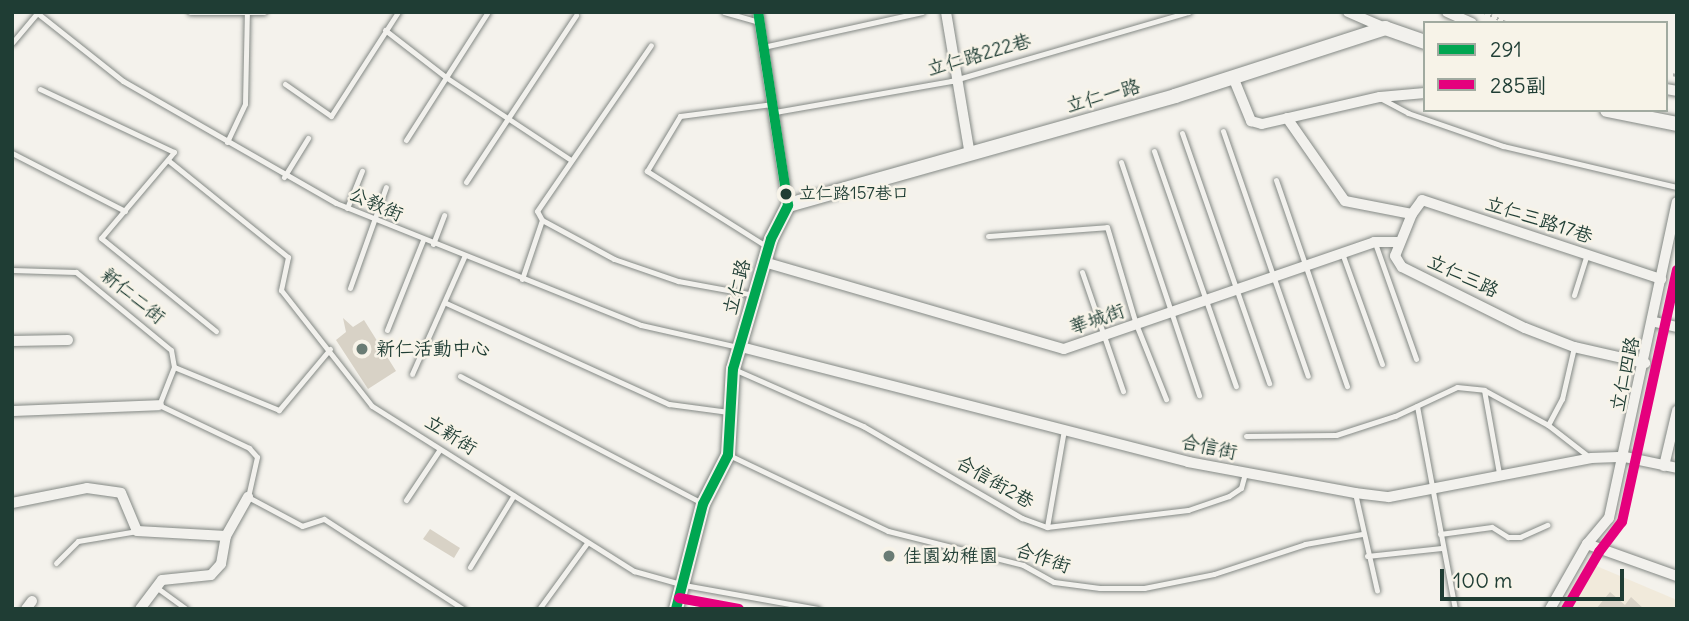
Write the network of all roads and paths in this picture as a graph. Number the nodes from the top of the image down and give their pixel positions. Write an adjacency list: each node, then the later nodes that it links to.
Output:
1 (37, 12): 21 (lane); 40 (lane, 公教街)
2 (190, 12): 13 (lane)
3 (264, 12): 13 (lane)
4 (398, 12): 19 (lane)
5 (488, 12): 26 (lane)
6 (724, 12): 15 (lane)
7 (922, 12): 23 (lane)
8 (946, 12): 24 (street)
9 (1189, 12): 24 (lane, 立仁路222巷)
10 (1348, 12): 18 (street)
11 (1447, 12): 16 (street)
12 (1484, 12): 17 (path)
13 (247, 13): 40 (lane)
14 (576, 15): 34 (lane)
15 (759, 17): 23 (street)
16 (1467, 21)
17 (1504, 21)
18 (1385, 28): 20 (street); 25 (street, 立仁一路)
19 (385, 30): 26 (lane); 27 (lane)
20 (1423, 41)
21 (12, 43)
22 (650, 45): 44 (lane)
23 (762, 47): 31 (street)
24 (958, 76): 31 (lane, 立仁路222巷); 43 (street)
25 (1233, 77): 33 (street); 43 (street, 立仁一路)
26 (447, 78): 34 (lane); 39 (lane)
27 (285, 84)
28 (40, 89): 45 (lane)
29 (1423, 93): 30 (street)
30 (1380, 97): 33 (street); 52 (lane)
31 (774, 108): 54 (street); 69 (lane, 立仁路222巷)
32 (1616, 112): 35 (street)
33 (1287, 118): 57 (street)
34 (509, 120): 44 (lane); 50 (lane)
35 (1677, 124)
36 (1223, 131): 75 (lane)
37 (1182, 133): 79 (lane)
38 (308, 138): 48 (lane)
39 (406, 140)
40 (227, 142): 48 (lane, 公教街)
41 (1154, 151): 82 (lane)
42 (12, 153): 56 (lane)
43 (970, 155): 54 (street, 立仁一路)
44 (571, 160): 59 (lane)
45 (169, 161): 56 (lane); 95 (lane, 立新街)
46 (1121, 162): 84 (lane)
47 (362, 171): 55 (lane)
48 (284, 177): 55 (lane, 公教街)
49 (1276, 180): 72 (lane)
50 (466, 182)
51 (386, 187): 60 (lane)
52 (1677, 187)
53 (1677, 202): 66 (street, 立仁四路)
54 (788, 205): 69 (street, 立仁路)
55 (347, 208): 60 (lane, 公教街)
56 (125, 211): 89 (lane)
57 (1412, 214): 64 (street); 68 (street, 立仁三路17巷)
58 (444, 215): 65 (lane)
59 (542, 220): 76 (lane); 80 (lane)
60 (376, 221): 62 (lane, 公教街); 78 (lane)
61 (988, 236): 86 (lane)
62 (423, 240): 65 (lane, 公教街); 88 (lane)
63 (1374, 242): 64 (street, 華城街); 67 (street, 華城街); 96 (lane)
64 (1398, 242): 94 (street, 立仁三路)
65 (433, 244): 71 (lane, 公教街)
66 (1666, 249): 70 (street); 77 (street, 立仁四路)
67 (1342, 253): 72 (street, 華城街); 98 (lane)
68 (1587, 254): 77 (street, 立仁三路17巷); 81 (lane)
69 (766, 255): 80 (street, 立仁路); 90 (street, 華城街)
70 (1677, 256)
71 (464, 257): 76 (lane, 公教街); 83 (lane)
72 (1306, 265): 75 (street, 華城街); 106 (lane)
73 (12, 270): 99 (lane, 新仁二街)
74 (1082, 272): 90 (lane)
75 (1274, 276): 79 (street, 華城街); 103 (lane)
76 (522, 279): 93 (lane, 公教街)
77 (1661, 279): 85 (street, 立仁四路)
78 (349, 288)
79 (1236, 289): 82 (street, 華城街); 104 (lane)
80 (754, 295): 93 (street, 立仁路)
81 (1574, 295)
82 (1206, 300): 84 (street, 華城街); 105 (lane)
83 (446, 303): 101 (lane); 115 (lane)
84 (1171, 312): 86 (street, 華城街); 109 (lane)
85 (1655, 322): 87 (street); 97 (street, 立仁四路)
86 (1136, 324): 90 (street, 華城街); 110 (lane)
87 (1677, 327)
88 (387, 330)
89 (216, 331)
90 (1104, 335): 108 (lane)
91 (68, 340): 92 (street)
92 (12, 341)
93 (741, 347): 100 (street, 立仁路); 117 (street, 合信街)
94 (1574, 347): 97 (street, 立仁三路); 116 (lane)
95 (330, 349): 99 (lane); 119 (lane, 立新街)
96 (1416, 359)
97 (1645, 363): 121 (street, 立仁四路)
98 (1382, 364)
99 (174, 367): 111 (lane)
100 (733, 369): 115 (street, 立仁路); 135 (lane, 合信街2巷)
101 (412, 373)
102 (460, 376): 133 (lane)
103 (1308, 376)
104 (1269, 383)
105 (1236, 386)
106 (1347, 386)
107 (1484, 390): 112 (lane); 116 (lane); 126 (lane)
108 (1123, 391)
109 (1199, 395)
110 (1166, 399)
111 (159, 405): 113 (street); 130 (lane)
112 (1417, 406): 118 (lane); 127 (lane)
113 (12, 411)
114 (1677, 411): 123 (street)
115 (732, 412): 120 (street, 立仁路)
116 (1548, 425): 122 (lane)
117 (1065, 427): 125 (street, 合信街); 135 (lane)
118 (1246, 436)
119 (440, 449): 129 (lane, 立新街); 131 (lane)
120 (728, 455): 133 (street, 立仁路); 137 (lane, 合作街)
121 (1625, 457): 122 (street, 合信街); 123 (street, 合信街); 141 (street, 立仁四路)
122 (1591, 458): 126 (street, 合信街)
123 (1664, 466): 124 (street, 合信街)
124 (1677, 468)
125 (1245, 472): 128 (street, 合信街); 135 (lane, 合信街2巷)
126 (1499, 473): 127 (street, 合信街)
127 (1434, 489): 128 (street, 合信街); 138 (lane)
128 (1355, 493): 137 (lane)
129 (514, 495): 140 (lane, 立新街); 145 (lane)
130 (248, 497): 139 (street); 153 (lane)
131 (406, 500)
132 (12, 503): 136 (street)
133 (703, 504): 147 (street, 立仁路)
134 (1547, 525): 138 (lane)
135 (1046, 527)
136 (137, 531): 139 (street); 144 (lane)
137 (1362, 534): 143 (lane)
138 (1440, 534): 142 (lane)
139 (226, 536): 148 (street)
140 (587, 543): 147 (lane, 立新街); 154 (lane)
141 (1587, 544): 146 (street); 158 (street)
142 (1442, 548): 143 (lane); 157 (lane)
143 (1367, 556): 149 (lane)
144 (56, 563)
145 (470, 567)
146 (1677, 576)
147 (682, 584): 150 (lane, 立新街); 155 (street, 立仁路)
148 (156, 587): 151 (street); 152 (lane)
149 (1377, 590)
150 (793, 607): 156 (lane, 立新街)
151 (140, 609)
152 (186, 609)
153 (464, 609)
154 (539, 609)
155 (676, 609)
156 (818, 609)
157 (1455, 609)
158 (1550, 609)

